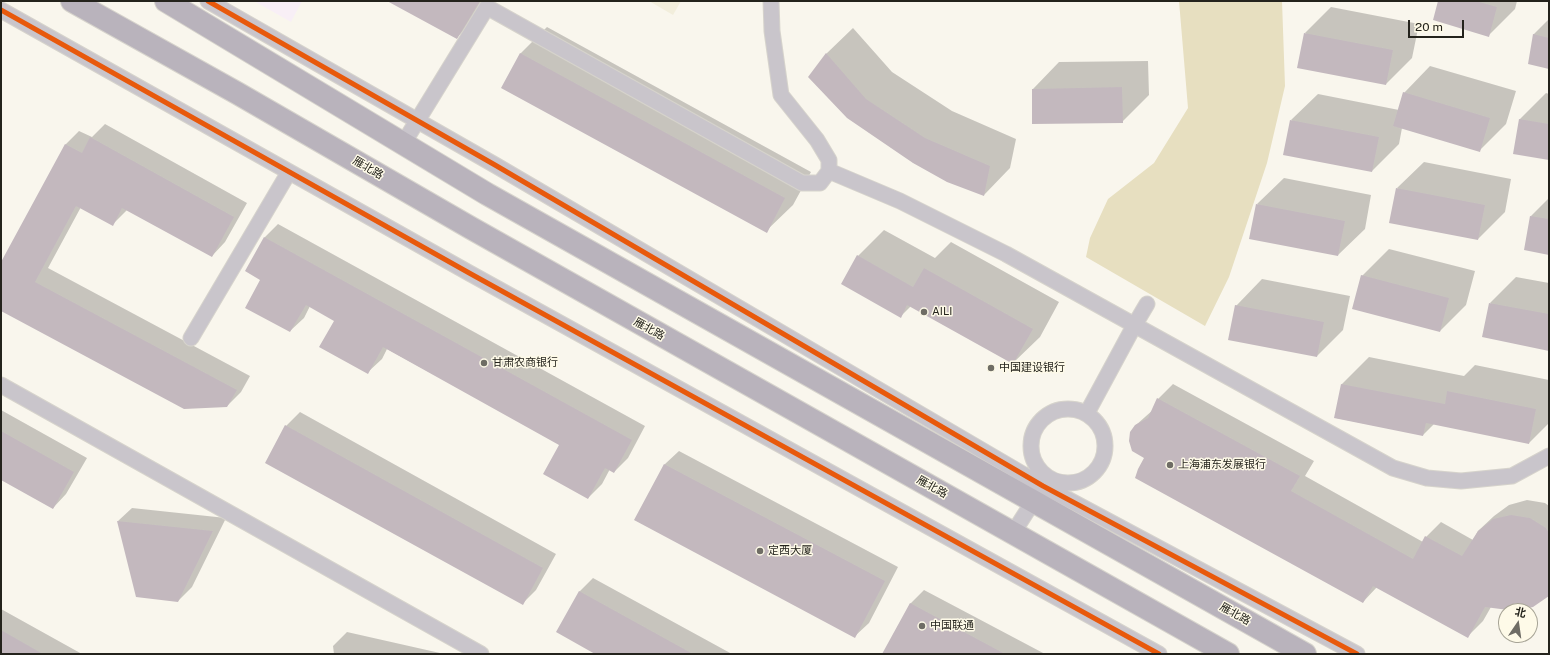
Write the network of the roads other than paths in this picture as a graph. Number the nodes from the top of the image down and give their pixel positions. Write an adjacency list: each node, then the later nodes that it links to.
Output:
1 (72, 1): 17 (main road, 雁北路)
2 (166, 1): 7 (main road, 雁北路)
3 (208, 1): 6 (street)
4 (771, 1): 8 (street)
5 (1, 10): 9 (street)
6 (418, 121): 7 (street); 8 (street); 16 (street)
7 (403, 144): 16 (main road, 雁北路)
8 (828, 171): 11 (street)
9 (289, 172): 12 (street); 19 (street)
10 (1148, 304): 11 (street)
11 (1134, 326): 14 (street); 15 (street)
12 (191, 338)
13 (1, 385): 18 (street)
14 (1087, 413): 16 (street); 16 (street)
15 (1549, 456)
16 (1042, 489): 17 (street); 21 (main road, 雁北路); 22 (street)
17 (1013, 533): 20 (main road, 雁北路)
18 (481, 654)
19 (1159, 654)
20 (1228, 654)
21 (1305, 654)
22 (1357, 654)

